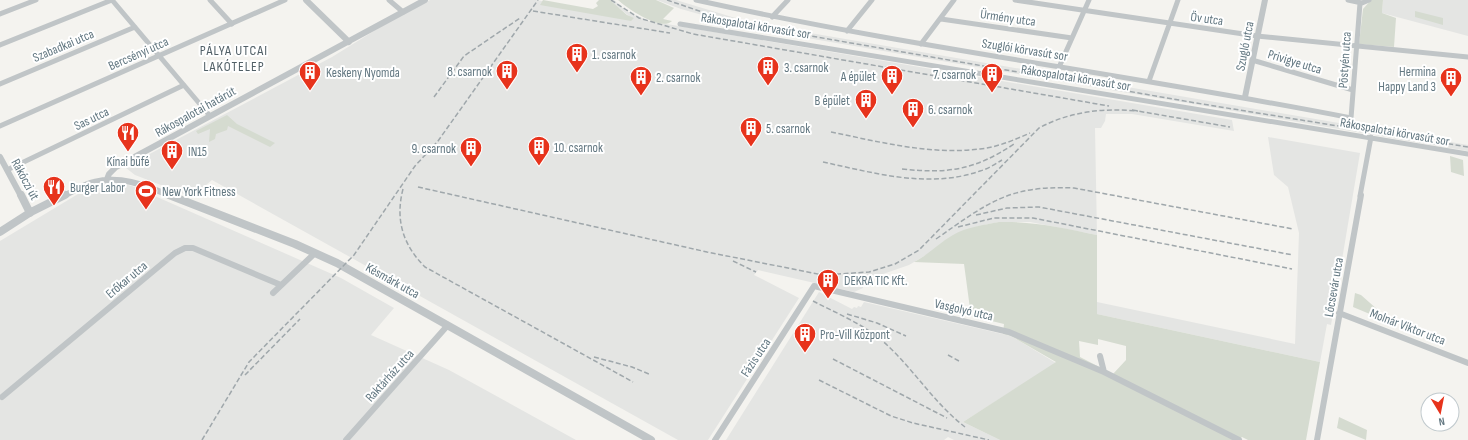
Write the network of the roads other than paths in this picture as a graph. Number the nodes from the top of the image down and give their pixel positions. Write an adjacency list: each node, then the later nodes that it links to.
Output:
1 (36, 0): 22 (street)
2 (112, 0): 28 (street); 34 (street)
3 (210, 0): 25 (street)
4 (285, 0): 25 (street, Bercsényi utca)
5 (306, 0): 32 (street)
6 (389, 0): 21 (street)
7 (425, 0): 21 (street, Rákospalotai határút)
8 (696, 0): 18 (street, Szuglói körvasút sor)
9 (788, 0): 23 (street)
10 (872, 0): 29 (street)
11 (954, 0): 24 (street)
12 (1016, 0): 20 (street, Öv utca)
13 (1089, 0): 20 (street)
14 (1178, 0): 27 (street)
15 (1265, 0): 30 (street, Szugló utca)
16 (1348, 0): 19 (street)
17 (1369, 0): 19 (street)
18 (703, 1): 23 (street, Szuglói körvasút sor)
19 (1360, 3): 35 (street, Pöstyén utca)
20 (1085, 10): 27 (street, Öv utca); 31 (street)
21 (403, 12): 32 (street, Rákospalotai határút)
22 (0, 14)
23 (772, 17): 29 (street, Szuglói körvasút sor)
24 (941, 18): 31 (street, Ürmény utca); 33 (street)
25 (232, 24): 36 (street, Bercsényi utca)
26 (680, 24): 48 (street, Rákospalotai körvasút sor)
27 (1171, 24): 30 (street, Öv utca); 40 (street)
28 (135, 27): 36 (street); 41 (street, Szabadkai utca)
29 (847, 31): 33 (street, Szuglói körvasút sor)
30 (1257, 36): 35 (street, Öv utca); 38 (street, Szugló utca)
31 (1072, 38): 39 (street)
32 (349, 42): 45 (street, Rákospalotai határút)
33 (921, 44): 39 (street, Szuglói körvasút sor)
34 (0, 45)
35 (1356, 46): 37 (street, Öv utca); 43 (street, Pöstyén utca)
36 (159, 56): 42 (street); 47 (street, Bercsényi utca)
37 (1468, 57)
38 (1252, 60): 43 (street, Privigye utca); 44 (street, Szugló utca)
39 (1060, 65): 40 (street, Szuglói körvasút sor)
40 (1149, 81): 44 (street, Szuglói körvasút sor)
41 (0, 84)
42 (184, 85): 45 (street); 51 (street, Sas utca)
43 (1353, 90): 46 (street, Pöstyén utca)
44 (1245, 97): 46 (street, Szuglói körvasút sor)
45 (210, 116): 52 (street, Rákospalotai határút)
46 (1351, 118)
47 (0, 126)
48 (1371, 138): 49 (street, Rákospalotai körvasút sor); 59 (street, Lőcsevár utca)
49 (1468, 154)
50 (0, 157): 51 (street, Rákóczi út)
51 (7, 170): 53 (street, Rákóczi út)
52 (107, 179): 53 (street); 55 (street, Késmárk utca)
53 (30, 213): 54 (street)
54 (0, 232)
55 (315, 253): 56 (street); 60 (street, Késmárk utca)
56 (282, 286): 58 (street); 64 (street, Erőkar utca)
57 (814, 286): 63 (street, Vasgolyó utca); 67 (street, Fázis utca)
58 (273, 293)
59 (1339, 313): 62 (street, Molnár Viktor utca); 69 (street, Lőcsevár utca)
60 (448, 325): 65 (street, Raktárház utca); 66 (street, Késmárk utca)
61 (1100, 356): 63 (street)
62 (1468, 363)
63 (1104, 372): 68 (street, Vasgolyó utca)
64 (2, 396)
65 (346, 440)
66 (652, 440)
67 (715, 440)
68 (1239, 440)
69 (1317, 440)

